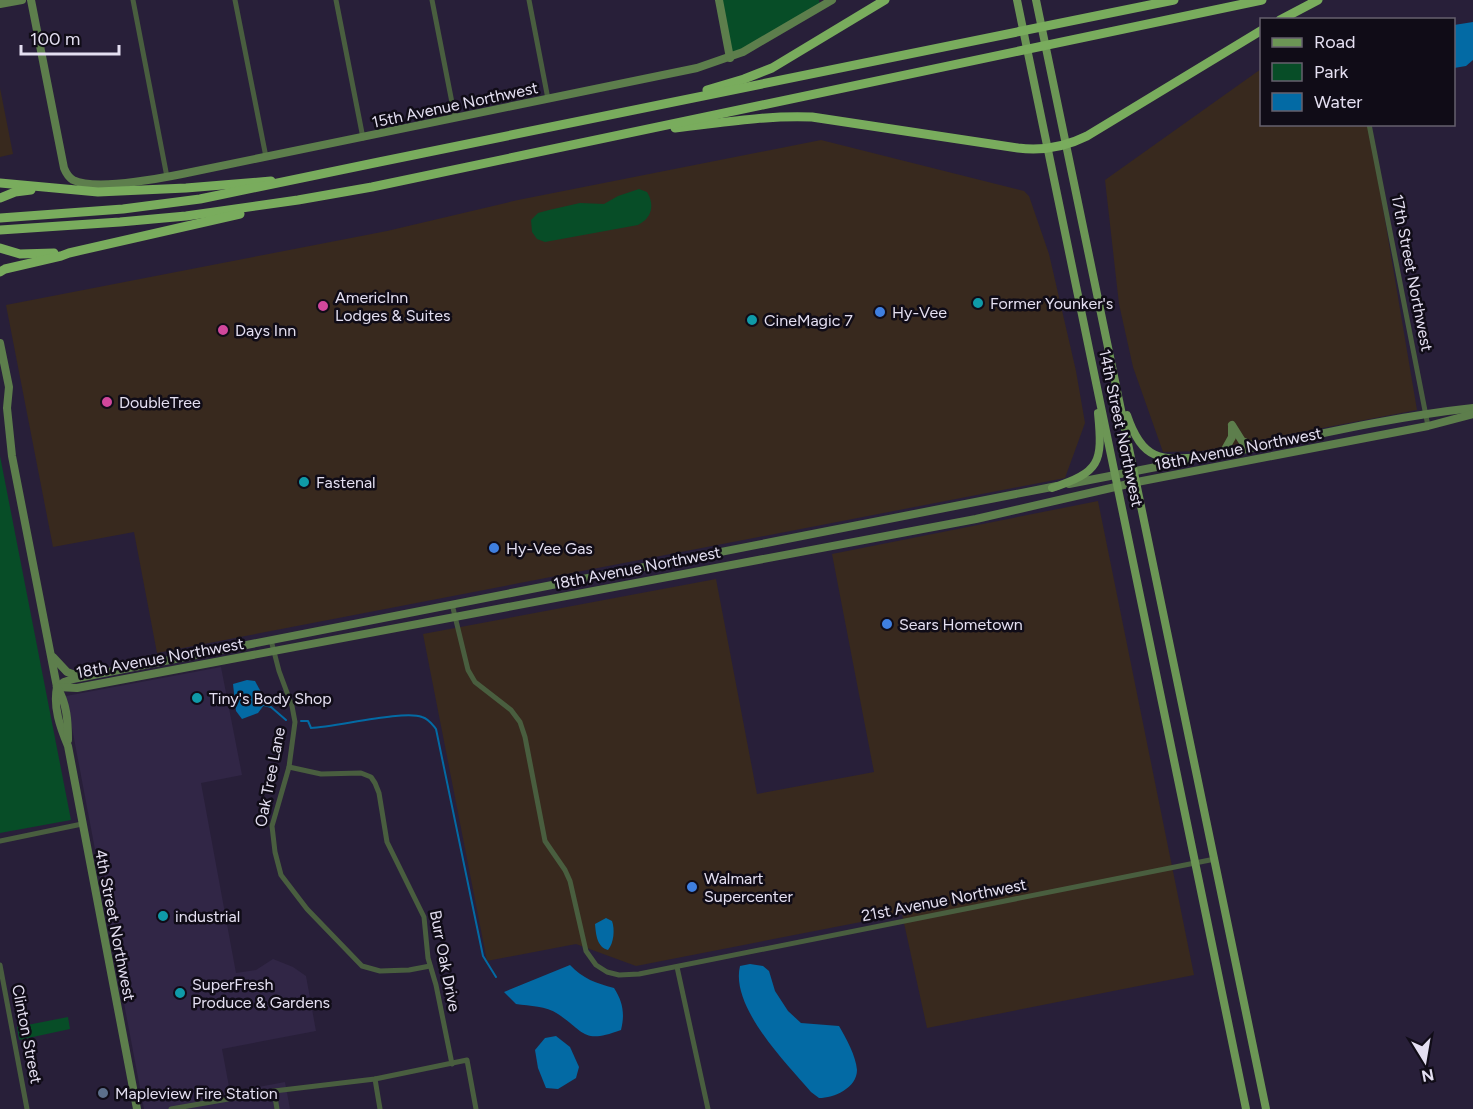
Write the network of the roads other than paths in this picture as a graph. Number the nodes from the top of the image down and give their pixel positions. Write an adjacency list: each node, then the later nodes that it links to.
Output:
1 (22, 0): 16 (street)
2 (31, 0): 29 (street, 15th Avenue Northwest)
3 (134, 0): 29 (street)
4 (235, 0): 28 (street)
5 (336, 0): 24 (street)
6 (432, 0): 21 (street)
7 (529, 0): 20 (street)
8 (719, 0): 19 (street)
9 (832, 0): 19 (street, 15th Avenue Northwest)
10 (885, 0): 22 (highway)
11 (1017, 0): 27 (main road, 14th Street Northwest)
12 (1174, 0): 22 (highway)
13 (1262, 0): 25 (highway)
14 (1318, 0): 17 (highway)
15 (1037, 3): 26 (main road, 14th Street Northwest)
16 (0, 4)
17 (1284, 18)
18 (1260, 31): 26 (highway)
19 (730, 58): 20 (street, 15th Avenue Northwest)
20 (548, 99): 21 (street, 15th Avenue Northwest)
21 (455, 118): 24 (street, 15th Avenue Northwest)
22 (588, 119): 30 (highway)
23 (1369, 126): 46 (street, 17th Street Northwest)
24 (363, 138): 28 (street, 15th Avenue Northwest)
25 (593, 140): 27 (highway); 34 (highway)
26 (1067, 145): 27 (highway); 41 (main road, 14th Street Northwest)
27 (1048, 148): 42 (main road, 14th Street Northwest)
28 (266, 157): 29 (street, 15th Avenue Northwest)
29 (167, 177)
30 (312, 177): 32 (highway); 35 (highway)
31 (0, 183): 32 (highway)
32 (60, 190): 33 (highway)
33 (0, 198)
34 (298, 200): 36 (highway); 38 (highway)
35 (0, 218)
36 (0, 230)
37 (0, 248): 38 (highway)
38 (69, 253): 39 (highway)
39 (0, 272)
40 (0, 344): 44 (street, 4th Street Northwest)
41 (1113, 367): 51 (main road); 53 (main road, 14th Street Northwest)
42 (1094, 371): 54 (main road, 14th Street Northwest); 57 (main road)
43 (0, 395): 44 (street, 4th Street Northwest)
44 (7, 408): 61 (street, 4th Street Northwest)
45 (1473, 408): 46 (street, 18th Avenue Northwest)
46 (1426, 413): 48 (street, 17th Street Northwest); 49 (street, 18th Avenue Northwest)
47 (1473, 414): 48 (street, 18th Avenue Northwest)
48 (1428, 426): 52 (street, 18th Avenue Northwest)
49 (1243, 444): 50 (street, 18th Avenue Northwest); 50 (street); 52 (street)
50 (1223, 453): 51 (street, 18th Avenue Northwest)
51 (1206, 457): 53 (street, 18th Avenue Northwest)
52 (1228, 464): 55 (street, 18th Avenue Northwest)
53 (1135, 471): 54 (street, 18th Avenue Northwest); 55 (main road, 14th Street Northwest)
54 (1116, 474): 56 (main road, 14th Street Northwest); 57 (street, 18th Avenue Northwest)
55 (1137, 482): 56 (street, 18th Avenue Northwest); 73 (main road, 14th Street Northwest)
56 (1118, 486): 59 (street, 18th Avenue Northwest); 74 (main road, 14th Street Northwest)
57 (1052, 488): 58 (street, 18th Avenue Northwest)
58 (452, 604): 59 (street, 21st Avenue Northwest); 60 (street, 18th Avenue Northwest)
59 (455, 618): 62 (street, 18th Avenue Northwest); 77 (street, 21st Avenue Northwest)
60 (271, 640): 62 (street, Oak Tree Lane); 63 (street, 18th Avenue Northwest)
61 (50, 651): 65 (street); 66 (street, 4th Street Northwest)
62 (273, 652): 64 (street, 18th Avenue Northwest); 70 (street, Oak Tree Lane)
63 (191, 656): 64 (street); 65 (street, 18th Avenue Northwest)
64 (193, 665): 67 (street, 18th Avenue Northwest)
65 (83, 677): 66 (street, 18th Avenue Northwest)
66 (57, 687): 67 (street, 18th Avenue Northwest); 68 (street, 4th Street Northwest); 69 (street, 4th Street Northwest)
67 (77, 688): 68 (street)
68 (64, 703): 69 (street, 4th Street Northwest)
69 (68, 746): 71 (street, 4th Street Northwest)
70 (289, 767): 76 (street, Burr Oak Drive); 76 (street, Oak Tree Lane)
71 (82, 824): 72 (street); 82 (street, 4th Street Northwest)
72 (0, 841)
73 (1215, 859): 74 (street, 21st Avenue Northwest); 89 (main road, 14th Street Northwest)
74 (1196, 863): 77 (street, 21st Avenue Northwest); 88 (main road, 14th Street Northwest)
75 (0, 965): 81 (street, Clinton Street)
76 (430, 966): 78 (street, Burr Oak Drive)
77 (677, 967): 87 (street)
78 (452, 1064): 79 (street); 86 (street)
79 (375, 1079): 80 (street); 85 (street)
80 (274, 1091): 83 (street); 84 (street)
81 (27, 1109)
82 (137, 1109)
83 (171, 1109)
84 (277, 1109)
85 (380, 1109)
86 (476, 1109)
87 (708, 1109)
88 (1246, 1109)
89 (1266, 1109)

